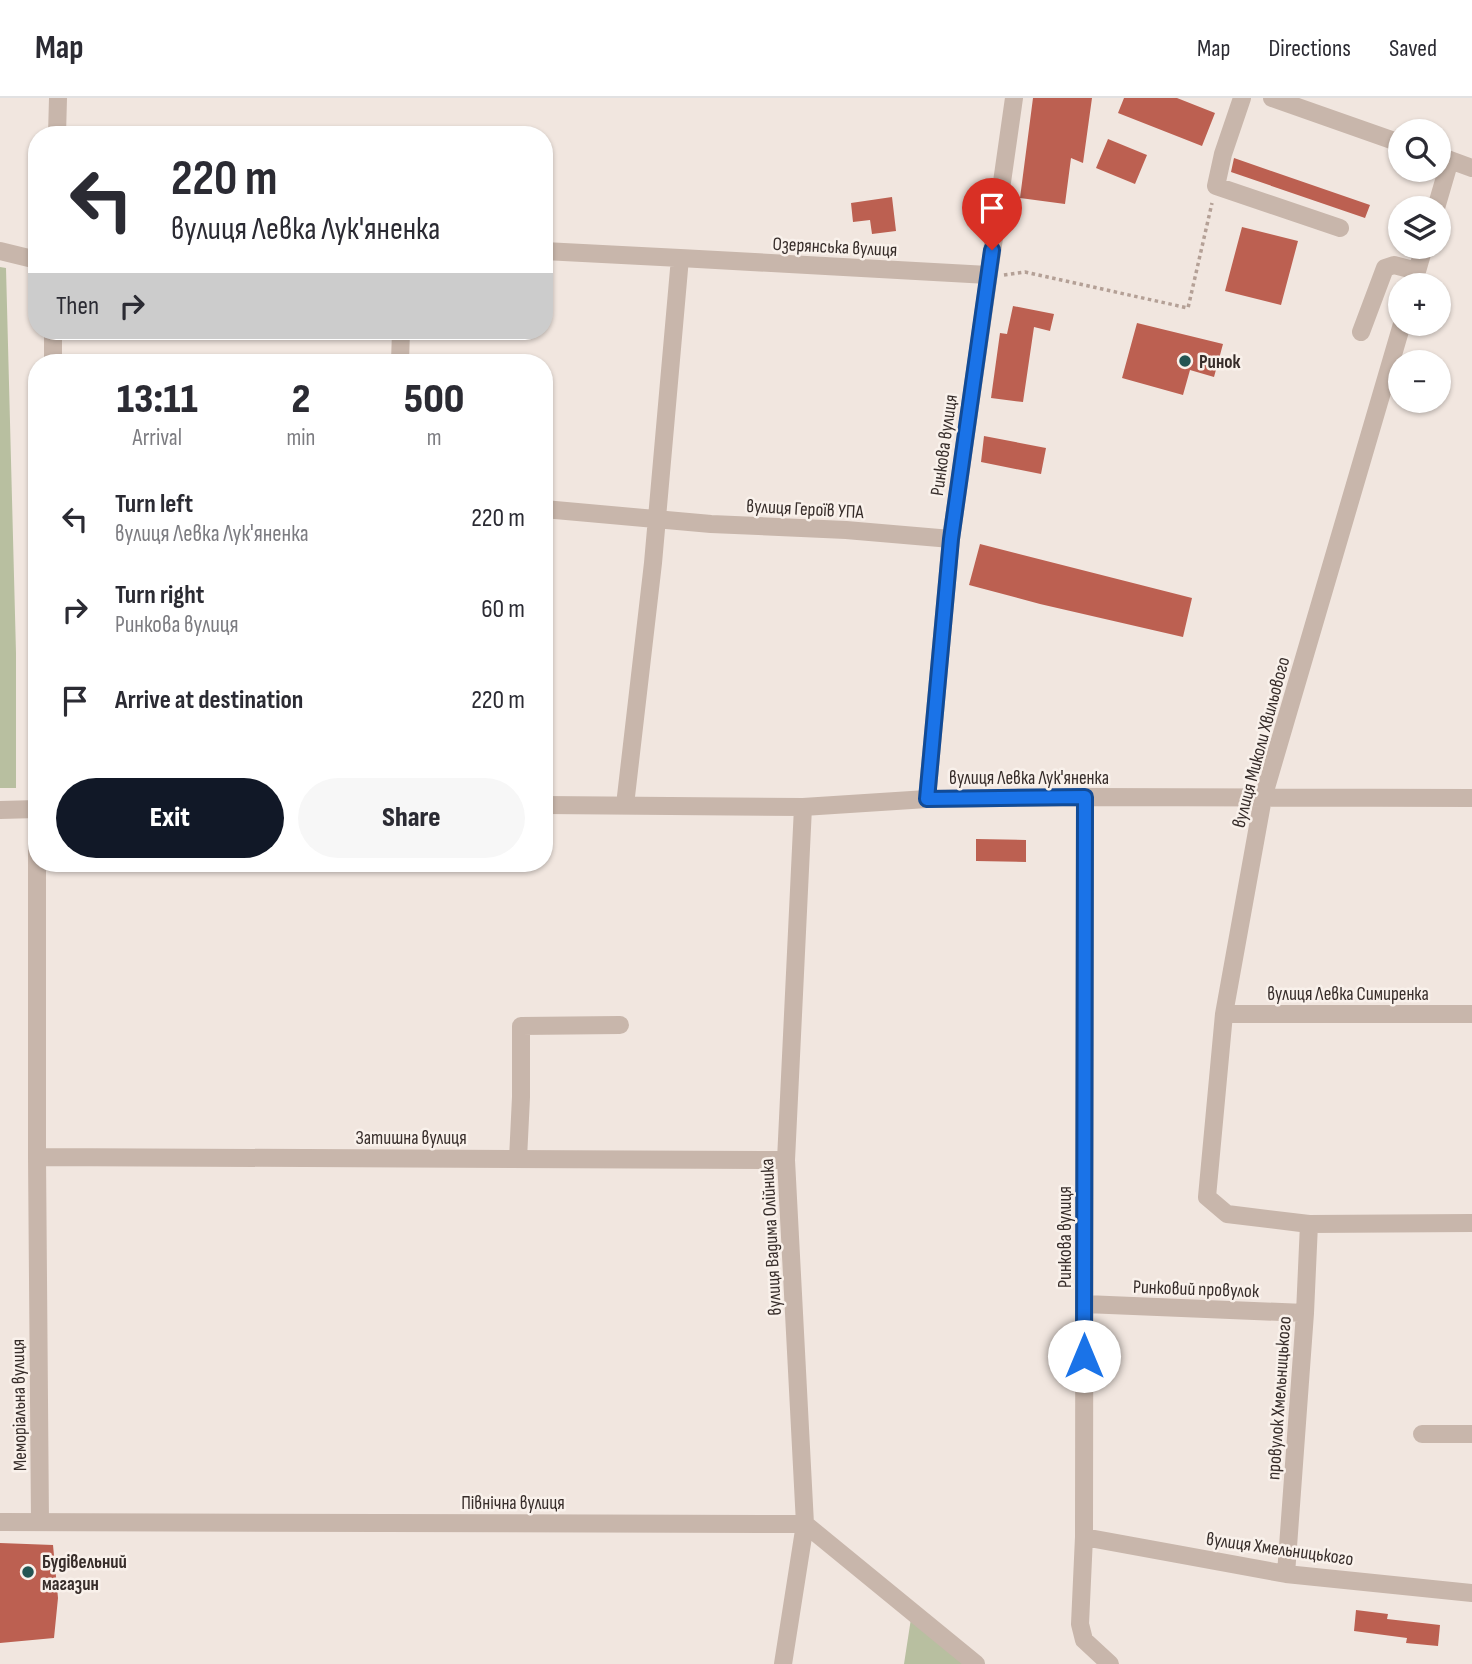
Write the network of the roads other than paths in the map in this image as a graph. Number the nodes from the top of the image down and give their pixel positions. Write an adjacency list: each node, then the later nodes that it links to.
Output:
1 (58, 98): 5 (street)
2 (1014, 98): 15 (street, Ринкова вулиця)
3 (1242, 98): 9 (street)
4 (1272, 98): 6 (street)
5 (57, 126)
6 (1388, 139)
7 (1451, 160): 8 (street)
8 (1472, 168)
9 (1339, 228)
10 (0, 251): 12 (street)
11 (553, 251): 13 (street, Озерянська вулиця)
12 (28, 258)
13 (680, 258): 15 (street, Озерянська вулиця); 19 (street)
14 (1407, 273): 16 (street)
15 (988, 275): 20 (street, Ринкова вулиця)
16 (1361, 332)
17 (1398, 336): 22 (street, вулиця Миколи Хвильового)
18 (553, 510): 19 (street, вулиця Героїв УПА)
19 (657, 519): 20 (street, вулиця Героїв УПА); 26 (street)
20 (951, 539): 23 (street, Ринкова вулиця)
21 (1085, 797): 22 (street, вулиця Левка Лук'яненка); 23 (street, вулиця Левка Лук'яненка); 39 (street, Ринкова вулиця)
22 (1263, 798): 24 (street, вулиця Левка Лук'яненка); 31 (street, вулиця Миколи Хвильового)
23 (927, 799): 27 (street, вулиця Левка Лук'яненка)
24 (1472, 799)
25 (553, 805): 26 (street, вулиця Левка Лук'яненка)
26 (625, 805): 27 (street, вулиця Левка Лук'яненка)
27 (803, 807): 36 (street, вулиця Вадима Олійника)
28 (28, 809): 29 (street)
29 (0, 810)
30 (36, 872): 34 (street, Меморіальна вулиця)
31 (1224, 1014): 32 (street, вулиця Левка Симиренка); 38 (street, вулиця Миколи Хвильового)
32 (1472, 1014)
33 (620, 1025): 35 (street)
34 (37, 1157): 35 (street, Затишна вулиця); 44 (street, Меморіальна вулиця)
35 (518, 1159): 36 (street, Затишна вулиця)
36 (786, 1160): 45 (street, вулиця Вадима Олійника)
37 (1472, 1223): 38 (street)
38 (1309, 1224): 40 (street, провулок Хмельницького)
39 (1084, 1304): 40 (street, Ринковий провулок); 46 (street, Ринкова вулиця)
40 (1306, 1313): 47 (street, провулок Хмельницького)
41 (1422, 1434): 42 (street)
42 (1472, 1434)
43 (0, 1522): 44 (street, Північна вулиця)
44 (40, 1522): 45 (street, Північна вулиця)
45 (805, 1524): 49 (street, вулиця Вадима Олійника); 50 (street)
46 (1084, 1537): 47 (street, вулиця Хмельницького); 51 (street, Ринкова вулиця)
47 (1286, 1574): 48 (street, вулиця Хмельницького)
48 (1472, 1593)
49 (783, 1664)
50 (976, 1664)
51 (1110, 1664)

